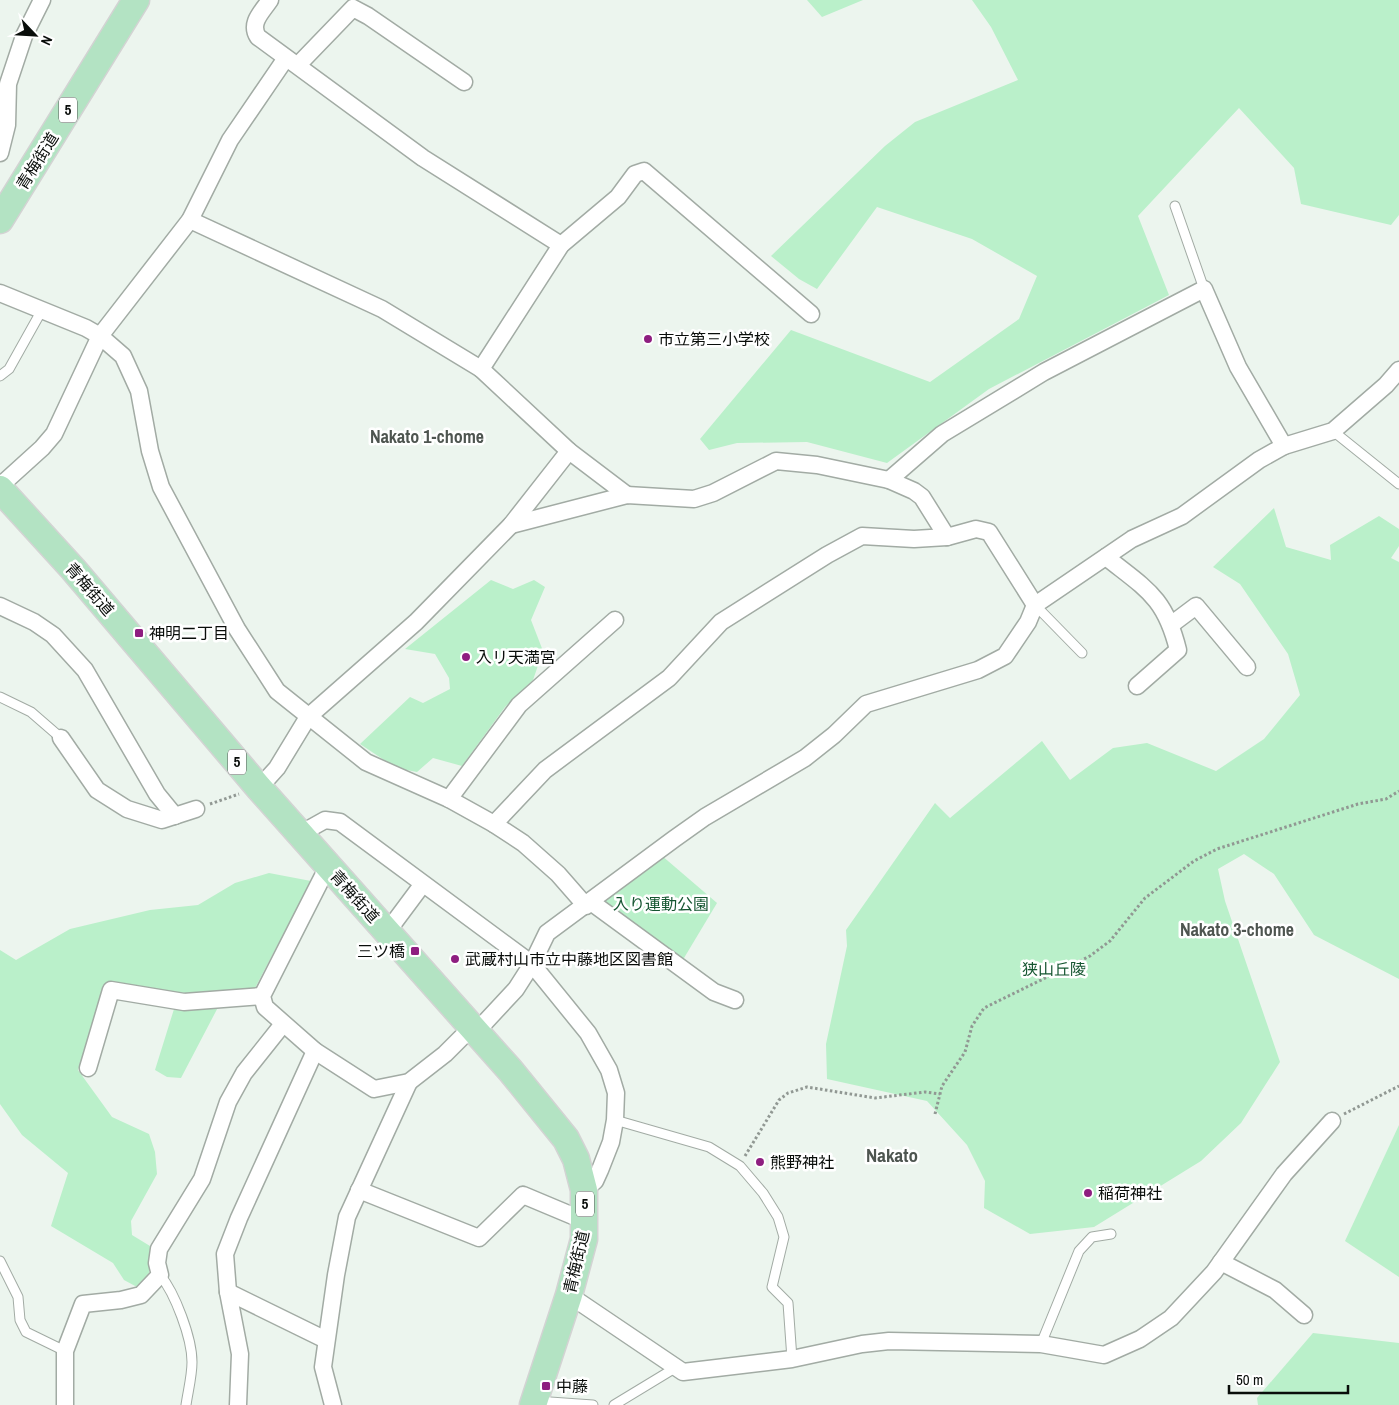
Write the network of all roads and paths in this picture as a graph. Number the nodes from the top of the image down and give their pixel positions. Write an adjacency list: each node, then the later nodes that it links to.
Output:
1 (42, 0): 6 (street)
2 (136, 0): 8 (main road, 青梅街道 / 5)
3 (270, 0): 4 (street)
4 (292, 62): 5 (street); 9 (street); 10 (street)
5 (464, 82)
6 (0, 153)
7 (1174, 206): 11 (lane)
8 (0, 220)
9 (190, 220): 15 (street); 16 (street)
10 (561, 246): 14 (street); 16 (street)
11 (1204, 289): 20 (street); 22 (street)
12 (0, 293): 13 (street)
13 (42, 310): 15 (street); 18 (lane)
14 (811, 314)
15 (100, 336): 24 (street); 38 (street)
16 (481, 369): 21 (street)
17 (1399, 370): 19 (street)
18 (0, 376)
19 (1334, 431): 20 (street); 23 (lane)
20 (1284, 446): 29 (street)
21 (569, 450): 26 (street); 27 (street)
22 (889, 480): 26 (street); 28 (street)
23 (1399, 484)
24 (0, 486)
25 (0, 489): 40 (main road, 青梅街道 / 5)
26 (627, 495): 27 (street)
27 (511, 525): 38 (street)
28 (946, 538): 30 (street); 45 (street)
29 (1106, 557): 30 (street); 33 (street)
30 (1035, 605): 34 (lane); 49 (street)
31 (0, 606): 44 (street)
32 (615, 620): 42 (street)
33 (1172, 624): 35 (street); 36 (street)
34 (1082, 652)
35 (1247, 667)
36 (1137, 686)
37 (0, 697): 39 (lane)
38 (308, 717): 40 (street); 42 (street)
39 (61, 738): 44 (street)
40 (259, 788): 43 (path); 46 (main road, 青梅街道 / 5)
41 (1399, 791): 60 (path)
42 (448, 799): 45 (street)
43 (196, 809): 44 (street)
44 (174, 816)
45 (494, 824): 49 (street)
46 (300, 834): 47 (main road, 青梅街道 / 5); 48 (street)
47 (328, 866): 50 (main road, 青梅街道 / 5); 52 (street)
48 (422, 885): 50 (street); 51 (street)
49 (589, 904): 51 (street); 53 (street)
50 (387, 932): 55 (main road, 青梅街道 / 5)
51 (532, 964): 55 (street); 62 (street)
52 (262, 996): 54 (street); 57 (street)
53 (735, 1000)
54 (283, 1024): 56 (street); 71 (street)
55 (476, 1032): 58 (street); 66 (main road, 青梅街道 / 5)
56 (315, 1051): 58 (street); 72 (street)
57 (88, 1068)
58 (409, 1082): 65 (street)
59 (1399, 1086): 63 (path)
60 (940, 1094): 61 (path); 64 (path)
61 (935, 1114)
62 (615, 1120): 64 (lane); 66 (street)
63 (1332, 1121): 70 (street)
64 (740, 1166): 78 (lane)
65 (359, 1190): 67 (street); 75 (street)
66 (584, 1190): 67 (main road, 青梅街道 / 5)
67 (585, 1221): 73 (main road, 青梅街道 / 5)
68 (1111, 1234): 76 (lane)
69 (0, 1261): 77 (lane)
70 (1221, 1262): 74 (street); 76 (street)
71 (160, 1275): 77 (street); 82 (lane)
72 (228, 1292): 75 (street); 83 (street)
73 (569, 1295): 79 (street); 80 (main road, 青梅街道 / 5)
74 (1304, 1315)
75 (326, 1340): 84 (street)
76 (1041, 1344): 78 (street)
77 (65, 1351): 81 (street)
78 (792, 1359): 79 (street)
79 (676, 1368): 86 (lane)
80 (533, 1403): 85 (lane)
81 (65, 1405)
82 (186, 1405)
83 (238, 1405)
84 (332, 1405)
85 (593, 1405)
86 (614, 1405)

